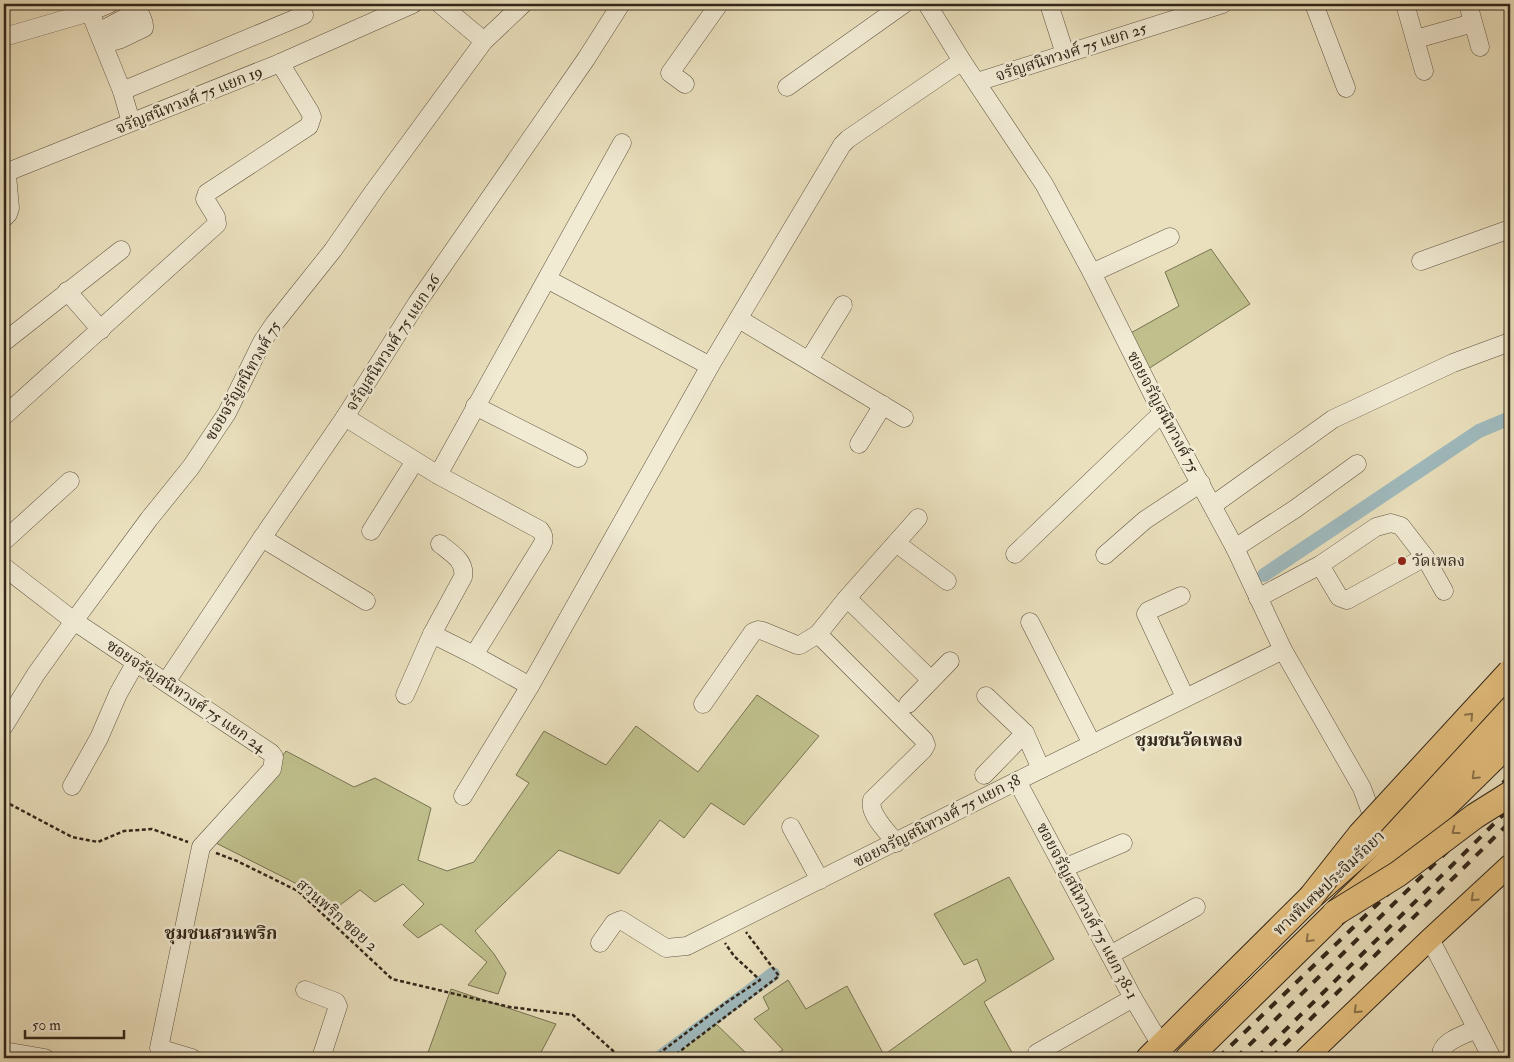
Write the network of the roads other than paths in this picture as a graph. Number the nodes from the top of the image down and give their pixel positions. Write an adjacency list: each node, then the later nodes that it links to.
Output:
1 (108, 4): 14 (street)
2 (413, 4): 23 (street, จรัญสนิทวงศ์ 75 แยก 19)
3 (440, 4): 19 (street)
4 (523, 4): 19 (street, ซอยจรัญสนิทวงศ์ 75)
5 (621, 4): 51 (street, จรัญสนิทวงศ์ 75 แยก 26)
6 (719, 4): 26 (street)
7 (904, 4): 27 (street)
8 (927, 4): 22 (street, ซอยจรัญสนิทวงศ์ 75)
9 (1049, 4): 21 (street)
10 (1223, 4): 21 (street, จรัญสนิทวงศ์ 75 แยก 25)
11 (1314, 4): 28 (street)
12 (1405, 4): 18 (street)
13 (1468, 4): 16 (street)
14 (90, 12): 17 (street); 29 (street)
15 (304, 15): 29 (street)
16 (1473, 23): 18 (street); 20 (street)
17 (4, 37)
18 (1416, 40): 24 (street)
19 (484, 41): 79 (street, ซอยจรัญสนิทวงศ์ 75)
20 (1480, 47)
21 (1065, 54): 25 (street, จรัญสนิทวงศ์ 75 แยก 25)
22 (962, 61): 25 (street, ซอยจรัญสนิทวงศ์ 75); 41 (street)
23 (280, 64): 30 (street, จรัญสนิทวงศ์ 75 แยก 19); 42 (street)
24 (1424, 71)
25 (977, 82): 37 (street, ซอยจรัญสนิทวงศ์ 75)
26 (685, 84)
27 (787, 87)
28 (1346, 88)
29 (122, 91): 30 (street)
30 (131, 122): 32 (street, จรัญสนิทวงศ์ 75 แยก 19)
31 (622, 144): 38 (street)
32 (4, 218)
33 (1510, 229): 36 (street)
34 (1170, 237): 37 (street)
35 (121, 250): 39 (street)
36 (1421, 261)
37 (1092, 273): 49 (street, ซอยจรัญสนิทวงศ์ 75)
38 (547, 279): 46 (street); 47 (street)
39 (67, 291): 42 (street); 43 (street)
40 (843, 305): 45 (street)
41 (739, 319): 45 (street); 46 (street)
42 (101, 330): 50 (street)
43 (4, 342)
44 (1510, 342): 60 (street)
45 (809, 360): 48 (street)
46 (710, 366): 90 (street)
47 (475, 406): 54 (street); 57 (street)
48 (883, 406): 52 (street); 53 (street)
49 (1162, 413): 59 (street, ซอยจรัญสนิทวงศ์ 75); 68 (street)
50 (4, 416)
51 (345, 417): 55 (street); 63 (street, จรัญสนิทวงศ์ 75 แยก 26)
52 (904, 418)
53 (860, 444)
54 (578, 458)
55 (415, 461): 57 (street); 62 (street)
56 (1357, 464): 67 (street)
57 (438, 475): 84 (street)
58 (70, 481): 64 (street)
59 (1200, 483): 60 (street, ซอยจรัญสนิทวงศ์ 75); 69 (street)
60 (1213, 505): 67 (street, ซอยจรัญสนิทวงศ์ 75)
61 (918, 518): 65 (street)
62 (371, 531)
63 (262, 538): 78 (street); 89 (street, จรัญสนิทวงศ์ 75 แยก 26)
64 (4, 541)
65 (896, 543): 73 (street); 76 (street)
66 (440, 544): 81 (street)
67 (1235, 548): 77 (street, ซอยจรัญสนิทวงศ์ 75)
68 (1015, 554)
69 (1105, 555)
70 (1425, 557): 71 (street); 71 (street); 74 (street)
71 (1320, 565): 77 (street)
72 (4, 568): 79 (street)
73 (947, 581)
74 (1444, 591)
75 (1181, 596): 93 (street)
76 (847, 598): 82 (street); 88 (street)
77 (1258, 598): 83 (street, ซอยจรัญสนิทวงศ์ 75)
78 (366, 601)
79 (74, 621): 86 (street, ซอยจรัญสนิทวงศ์ 75 แยก 24); 98 (street, ซอยจรัญสนิทวงศ์ 75)
80 (1030, 622): 101 (street)
81 (432, 634): 84 (street); 91 (street)
82 (818, 634): 95 (street); 110 (street)
83 (1283, 650): 93 (street, ซอยจรัญสนิทวงศ์ 75 แยก 38); 109 (street, ซอยจรัญสนิทวงศ์ 75)
84 (474, 655): 90 (street)
85 (950, 661): 88 (street)
86 (136, 662): 89 (street, ซอยจรัญสนิทวงศ์ 75 แยก 24); 105 (street)
87 (1510, 672): 115 (highway, one-way to 87, bridge)
88 (931, 680): 96 (street)
89 (166, 682): 126 (street, ซอยจรัญสนิทวงศ์ 75 แยก 24)
90 (530, 686): 107 (street)
91 (405, 695)
92 (986, 696): 99 (street)
93 (1185, 697): 101 (street, ซอยจรัญสนิทวงศ์ 75 แยก 38)
94 (1510, 700): 109 (main road)
95 (702, 704)
96 (908, 704)
97 (1510, 709): 115 (highway, ทางพิเศษประจิมรัถยา, bridge)
98 (4, 726)
99 (1025, 733): 102 (street); 103 (street)
100 (1510, 742): 117 (highway, ทางพิเศษประจิมรัถยา, one-way to 117, bridge)
101 (1092, 744): 102 (street, ซอยจรัญสนิทวงศ์ 75 แยก 38)
102 (1041, 769): 104 (street, ซอยจรัญสนิทวงศ์ 75 แยก 38)
103 (984, 774)
104 (1017, 781): 110 (street, ซอยจรัญสนิทวงศ์ 75 แยก 38); 113 (street, ซอยจรัญสนิทวงศ์ 75 แยก 38-1)
105 (72, 786)
106 (1510, 794): 117 (highway, one-way to 117, bridge)
107 (463, 796)
108 (791, 826): 114 (street)
109 (1378, 832): 124 (main road)
110 (896, 843): 114 (street, ซอยจรัญสนิทวงศ์ 75 แยก 38)
111 (1123, 843): 113 (street)
112 (1510, 865): 118 (main road, one-way to 118)
113 (1064, 868): 120 (street, ซอยจรัญสนิทวงศ์ 75 แยก 38-1)
114 (820, 880): 119 (street, ซอยจรัญสนิทวงศ์ 75 แยก 38)
115 (1311, 897): 124 (highway, ทางพิเศษประจิมรัถยา)
116 (1196, 908): 120 (street)
117 (1335, 913): 132 (highway, ทางพิเศษประจิมรัถยา, one-way to 132)
118 (1430, 939): 123 (street); 133 (main road, one-way to 133)
119 (600, 943)
120 (1110, 955): 122 (street, ซอยจรัญสนิทวงศ์ 75 แยก 38-1)
121 (305, 990): 130 (street)
122 (1133, 998): 124 (street, ซอยจรัญสนิทวงศ์ 75 แยก 38-1); 127 (street)
123 (1477, 1029): 134 (street); 135 (street)
124 (1154, 1049): 131 (main road)
125 (4, 1051): 128 (street)
126 (159, 1053): 129 (street)
127 (1037, 1053)
128 (45, 1058)
129 (192, 1058)
130 (321, 1058)
131 (1140, 1058)
132 (1188, 1058)
133 (1306, 1058)
134 (1442, 1058)
135 (1492, 1058)

